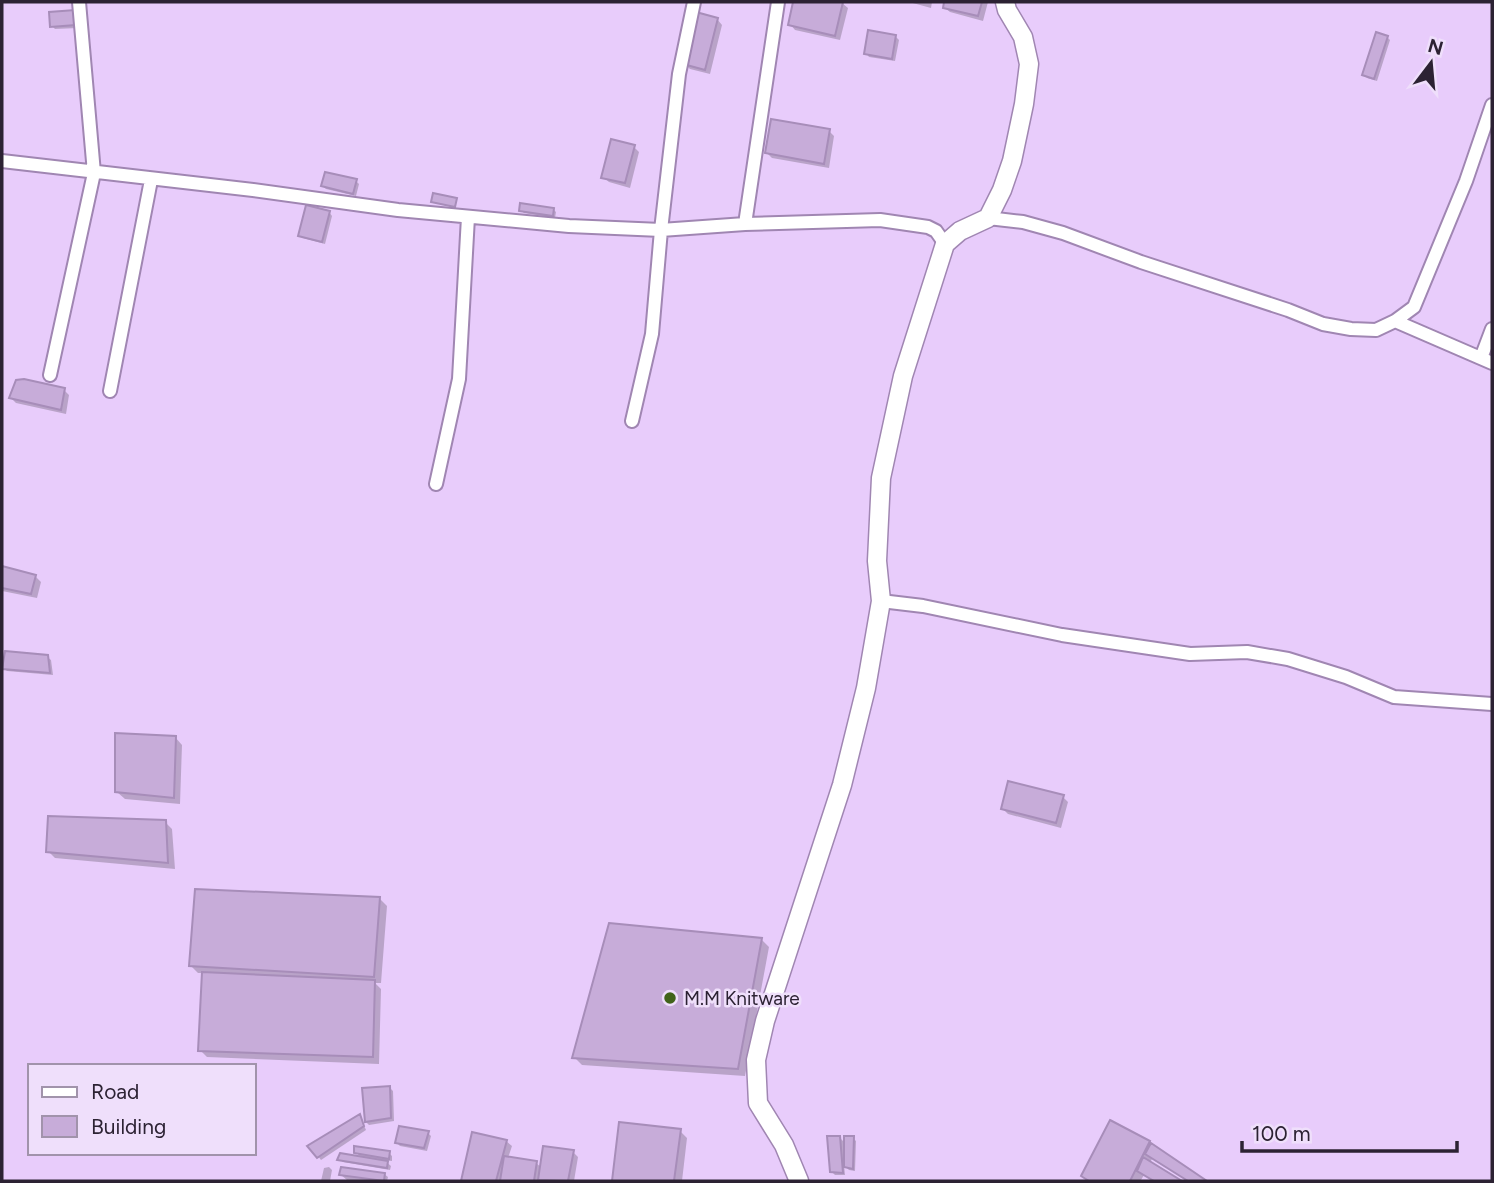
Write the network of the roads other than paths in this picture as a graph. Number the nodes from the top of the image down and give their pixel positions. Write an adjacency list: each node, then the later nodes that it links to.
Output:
1 (79, 2): 7 (street)
2 (694, 2): 12 (street)
3 (778, 2): 11 (street)
4 (1005, 2): 10 (street)
5 (1492, 106): 14 (street)
6 (2, 161): 7 (street)
7 (94, 173): 8 (street); 17 (street)
8 (150, 180): 9 (street); 18 (street)
9 (468, 217): 12 (street); 20 (street)
10 (988, 218): 13 (street); 14 (street)
11 (745, 224): 12 (street); 13 (street)
12 (661, 230): 19 (street)
13 (945, 244): 21 (street)
14 (1395, 321): 16 (street)
15 (1492, 329): 16 (street)
16 (1486, 360)
17 (50, 374)
18 (110, 391)
19 (632, 421)
20 (436, 484)
21 (881, 601): 22 (street); 23 (street)
22 (1492, 704)
23 (799, 1181)

